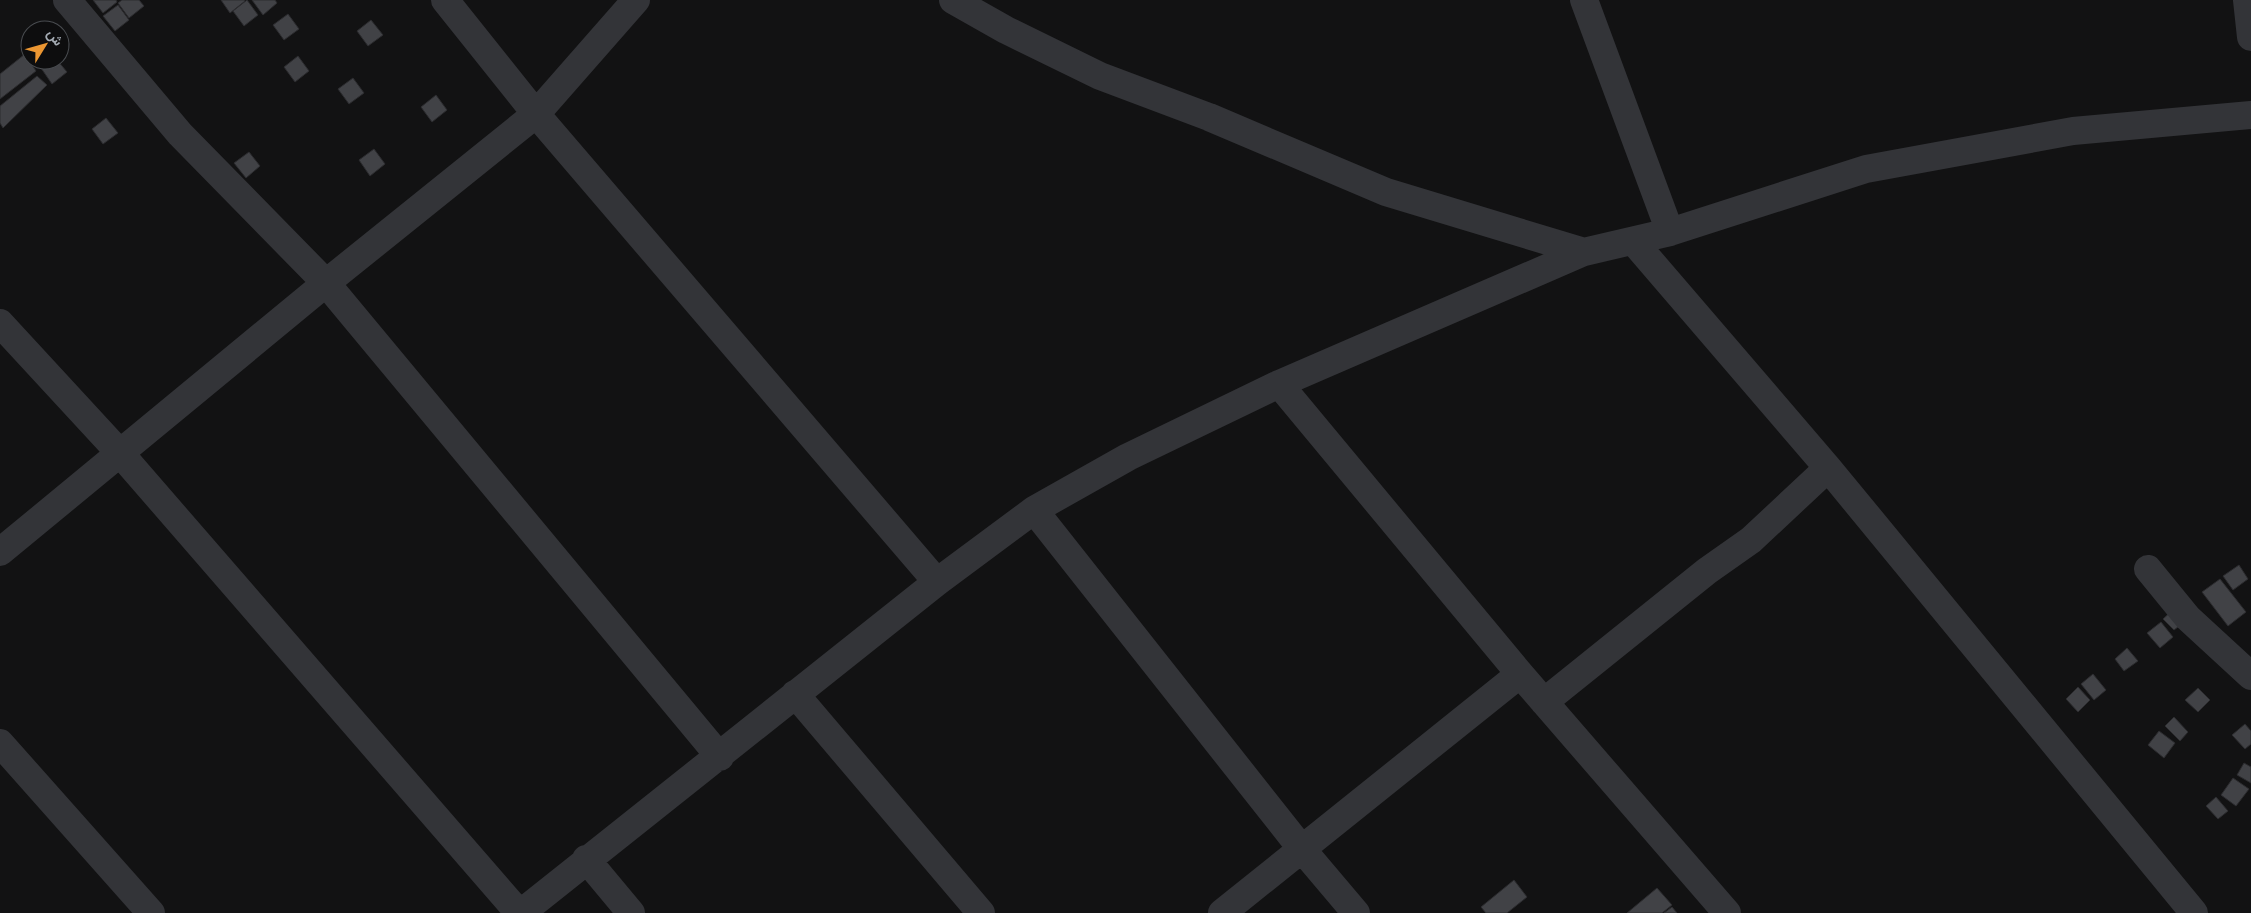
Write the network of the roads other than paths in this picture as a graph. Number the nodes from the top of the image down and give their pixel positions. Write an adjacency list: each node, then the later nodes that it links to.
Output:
1 (67, 0): 13 (street)
2 (445, 0): 8 (street)
3 (636, 0): 8 (street)
4 (953, 0): 12 (street)
5 (1584, 0): 10 (street)
6 (2247, 0): 7 (street)
7 (2251, 37)
8 (536, 114): 13 (street); 21 (street)
9 (2251, 115): 10 (street)
10 (1670, 232): 11 (street)
11 (1634, 242): 12 (street); 17 (street)
12 (1584, 252): 15 (street)
13 (326, 283): 16 (street); 27 (street)
14 (0, 323): 16 (street)
15 (1278, 384): 18 (street); 22 (street)
16 (119, 452): 19 (street); 31 (street)
17 (1828, 468): 25 (street); 37 (street)
18 (1034, 510): 21 (street); 28 (street)
19 (0, 552)
20 (2148, 569): 23 (street)
21 (937, 582): 24 (street)
22 (1520, 674): 25 (street); 28 (street)
23 (2251, 676)
24 (795, 694): 27 (street); 33 (street)
25 (1544, 702): 36 (street)
26 (0, 743): 30 (street)
27 (720, 757): 29 (street)
28 (1301, 848): 34 (street); 35 (street)
29 (586, 859): 31 (street); 32 (street)
30 (151, 913)
31 (520, 913)
32 (631, 913)
33 (981, 913)
34 (1222, 913)
35 (1356, 913)
36 (1727, 913)
37 (2194, 913)

